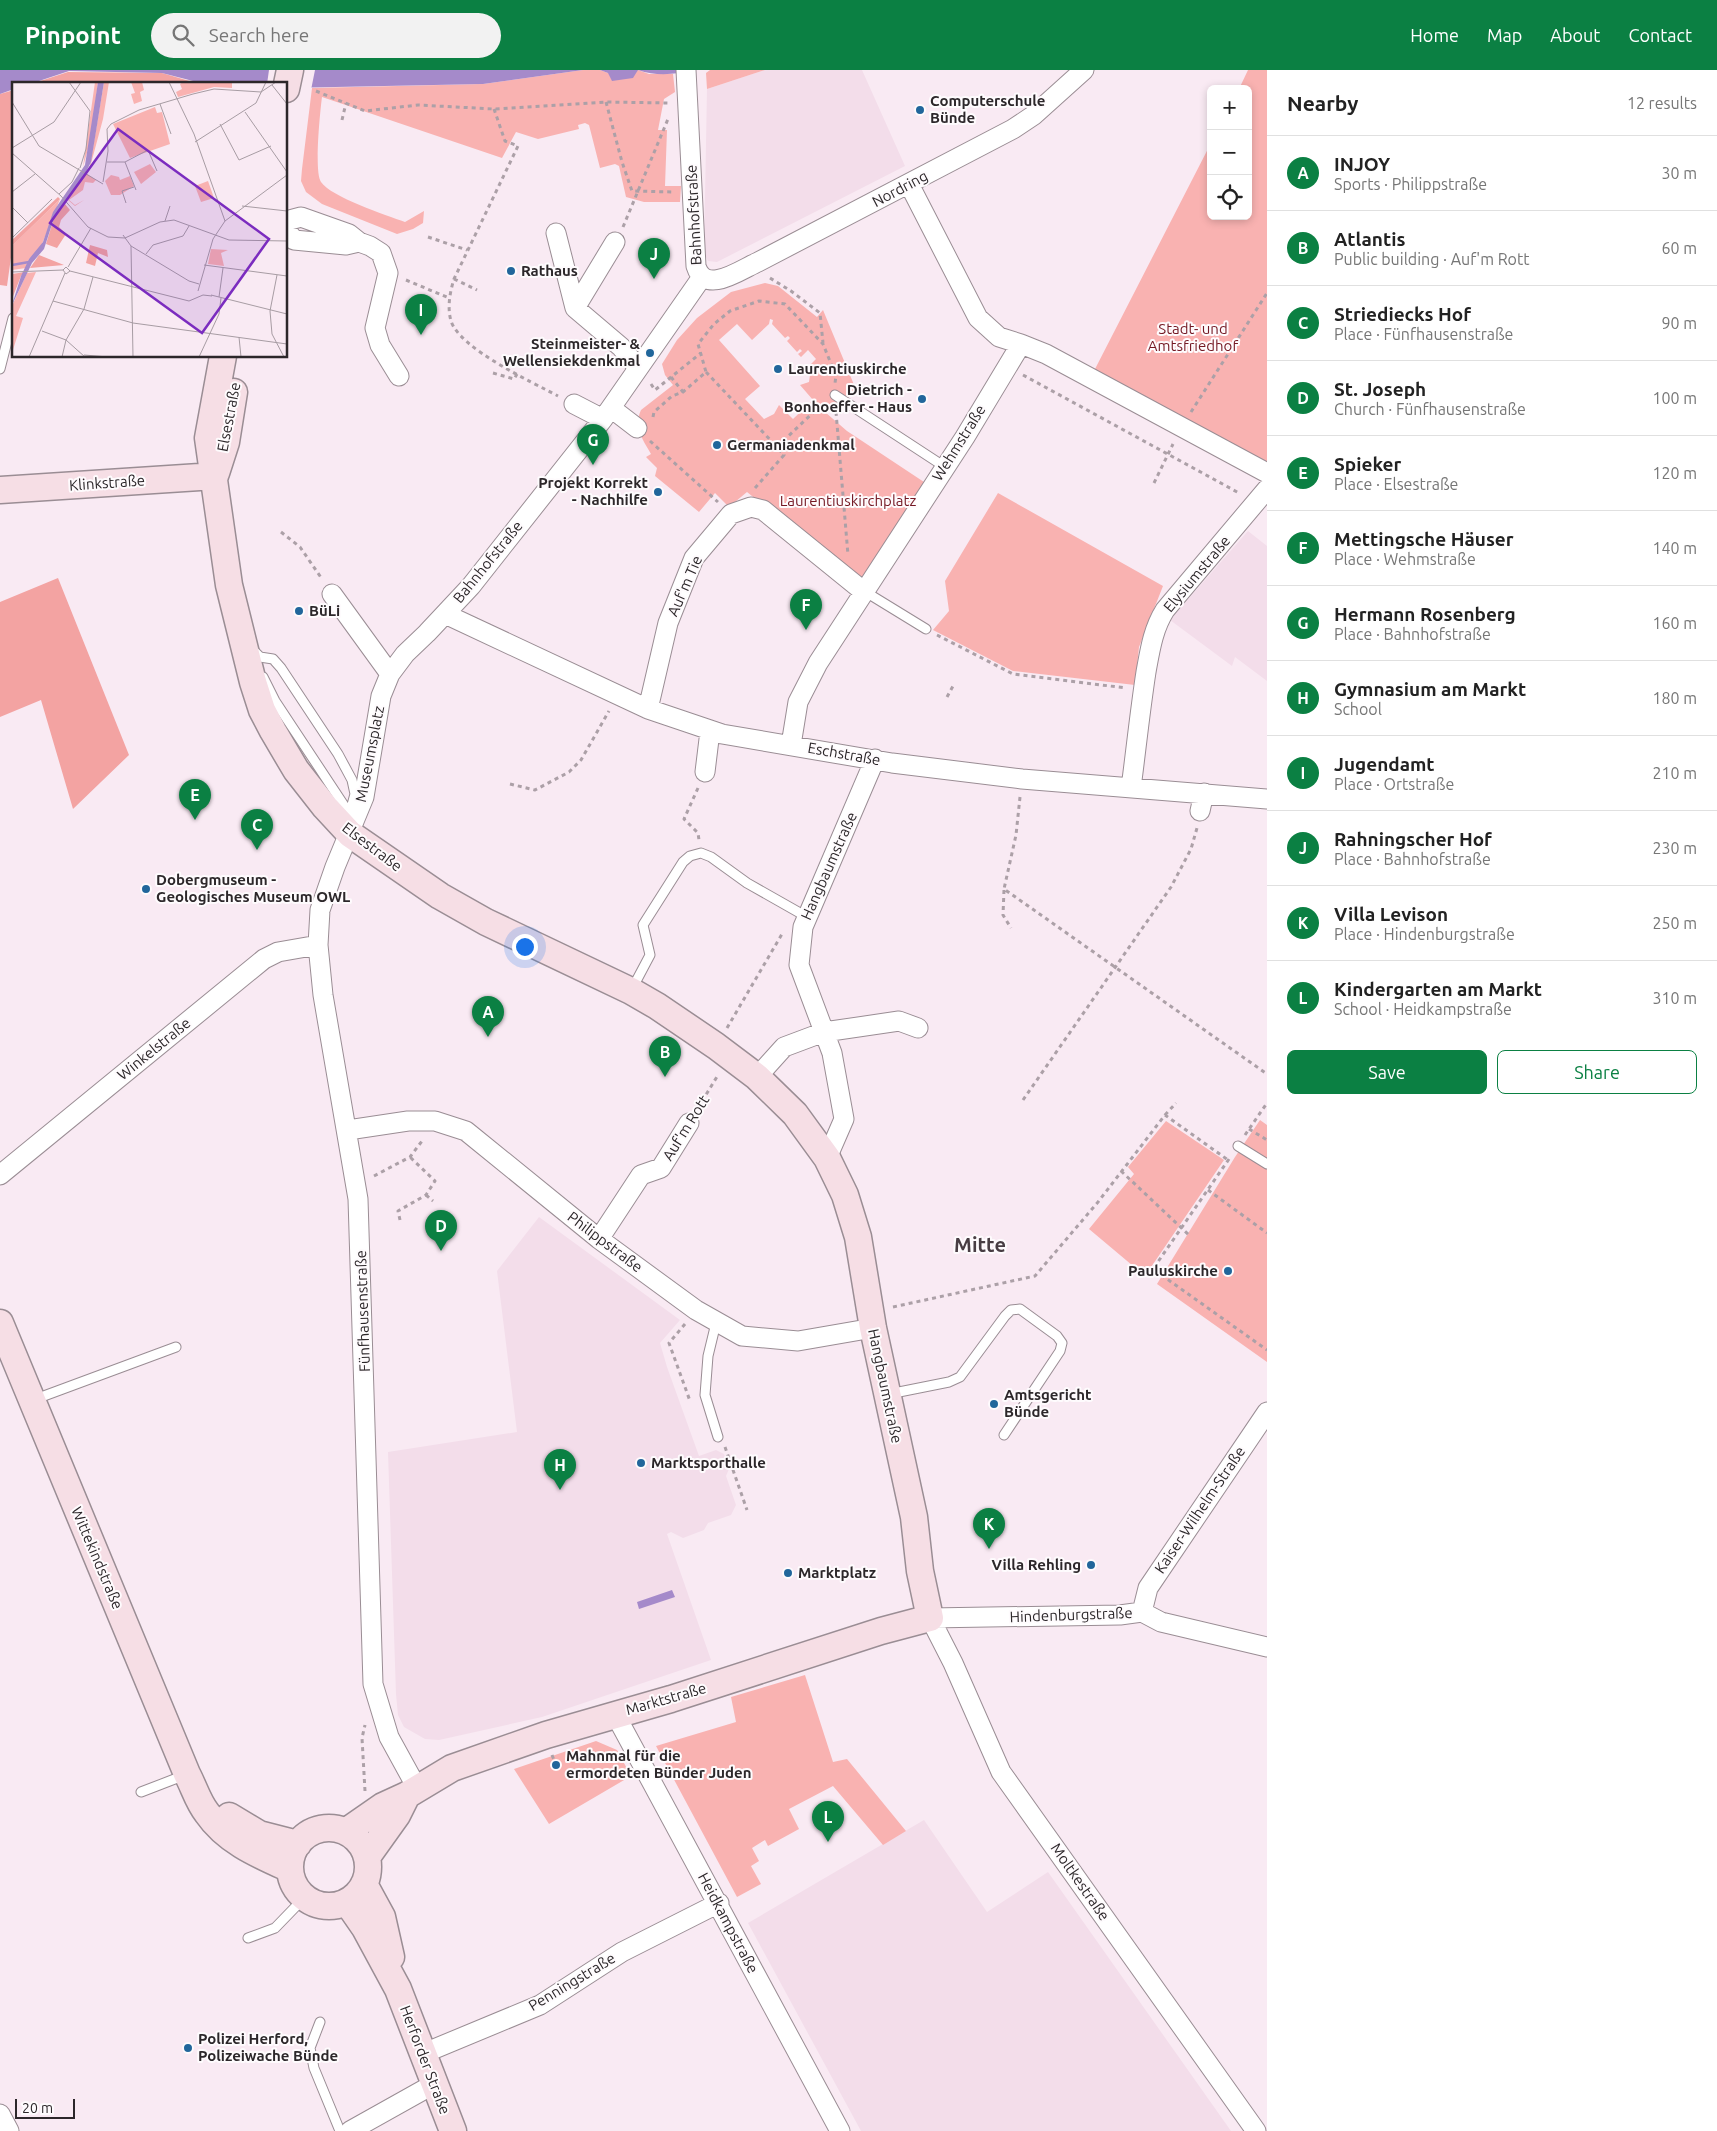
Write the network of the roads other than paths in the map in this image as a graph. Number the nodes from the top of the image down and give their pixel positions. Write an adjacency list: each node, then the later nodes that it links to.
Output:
1 (1084, 70): 3 (street, Nordring)
2 (686, 74): 9 (street, Bahnhofstraße)
3 (909, 184): 9 (street, Nordring); 12 (street)
4 (288, 220): 8 (street)
5 (288, 232): 8 (street)
6 (556, 233): 10 (street)
7 (618, 238): 10 (street)
8 (358, 242): 17 (street)
9 (702, 277): 15 (street, Bahnhofstraße)
10 (575, 308): 15 (street)
11 (12, 322): 16 (lane)
12 (1020, 344): 22 (street, Wehmstraße); 23 (street)
13 (223, 358): 24 (street, Elsestraße)
14 (240, 358): 24 (street, Elsestraße)
15 (638, 368): 20 (street, Bahnhofstraße)
16 (0, 369)
17 (399, 376)
18 (835, 395): 22 (lane)
19 (574, 404): 20 (street)
20 (607, 413): 21 (street); 29 (street, Bahnhofstraße)
21 (647, 430)
22 (945, 467): 27 (street, Wehmstraße)
23 (1267, 473)
24 (215, 476): 25 (street, Klinkstraße); 32 (street, Elsestraße)
25 (0, 490)
26 (1262, 496): 40 (street, Elysiumstraße)
27 (857, 586): 30 (lane); 35 (street, Auf'm Tie); 37 (street, Wehmstraße)
28 (332, 594): 34 (street)
29 (445, 614): 31 (street, Bahnhofstraße); 35 (street, Eschstraße)
30 (926, 629)
31 (427, 633): 34 (street, Museumsplatz)
32 (241, 638): 33 (lane); 42 (street, Elsestraße)
33 (260, 657): 42 (lane); 42 (lane)
34 (390, 674): 42 (street, Museumsplatz)
35 (648, 709): 36 (street, Eschstraße)
36 (710, 731): 37 (street, Eschstraße); 39 (street)
37 (791, 745): 38 (street, Eschstraße)
38 (875, 759): 40 (street, Eschstraße); 43 (street, Hangbaumstraße)
39 (704, 772)
40 (1130, 788): 41 (street, Eschstraße)
41 (1267, 799)
42 (350, 823): 44 (street, Fünfhausenstraße); 45 (street, Elsestraße)
43 (803, 915): 45 (lane); 47 (street, Hangbaumstraße)
44 (318, 944): 51 (street, Fünfhausenstraße); 55 (street, Winkelstraße)
45 (631, 991): 48 (street, Elsestraße)
46 (918, 1028): 47 (street)
47 (824, 1032): 49 (street); 53 (street, Hangbaumstraße)
48 (723, 1051): 49 (street, Hangbaumstraße)
49 (758, 1077): 53 (street, Hangbaumstraße)
50 (689, 1123): 56 (street, Auf'm Rott)
51 (348, 1130): 56 (street, Philippstraße); 71 (street, Fünfhausenstraße)
52 (1238, 1146): 54 (lane)
53 (827, 1158): 57 (street, Hangbaumstraße)
54 (1267, 1164)
55 (0, 1175)
56 (598, 1239): 58 (street, Philippstraße)
57 (871, 1320): 58 (street, Philippstraße); 61 (street, Hangbaumstraße)
58 (716, 1323): 65 (lane)
59 (0, 1324): 62 (street, Wittekindstraße)
60 (176, 1347): 62 (lane)
61 (886, 1394): 64 (lane); 67 (street, Hangbaumstraße)
62 (32, 1400): 70 (street, Wittekindstraße)
63 (1267, 1412): 66 (street, Kaiser-Wilhelm-Straße)
64 (1004, 1435)
65 (718, 1437)
66 (1142, 1612): 67 (street, Hindenburgstraße); 68 (street, Hindenburgstraße)
67 (930, 1618): 69 (street, Marktstraße); 90 (street, Moltkestraße)
68 (1267, 1647)
69 (616, 1714): 71 (street, Marktstraße); 79 (street, Heidkampstraße)
70 (192, 1783): 72 (lane); 74 (street); 76 (street, Wittekindstraße)
71 (412, 1791): 73 (street, Marktstraße); 75 (street)
72 (140, 1792)
73 (347, 1831): 74 (street); 75 (street)
74 (298, 1844): 76 (street)
75 (367, 1857): 77 (street)
76 (290, 1869): 78 (street)
77 (355, 1893): 78 (street); 82 (street, Herforder Straße)
78 (305, 1897): 80 (lane)
79 (718, 1904): 82 (street, Penningstraße); 89 (street, Heidkampstraße)
80 (248, 1938)
81 (320, 2022): 86 (lane)
82 (422, 2054): 83 (street, Herforder Straße)
83 (434, 2084): 87 (street); 88 (street, Herforder Straße)
84 (0, 2114): 85 (street)
85 (9, 2131)
86 (340, 2131)
87 (350, 2131)
88 (453, 2131)
89 (840, 2131)
90 (1256, 2131)

